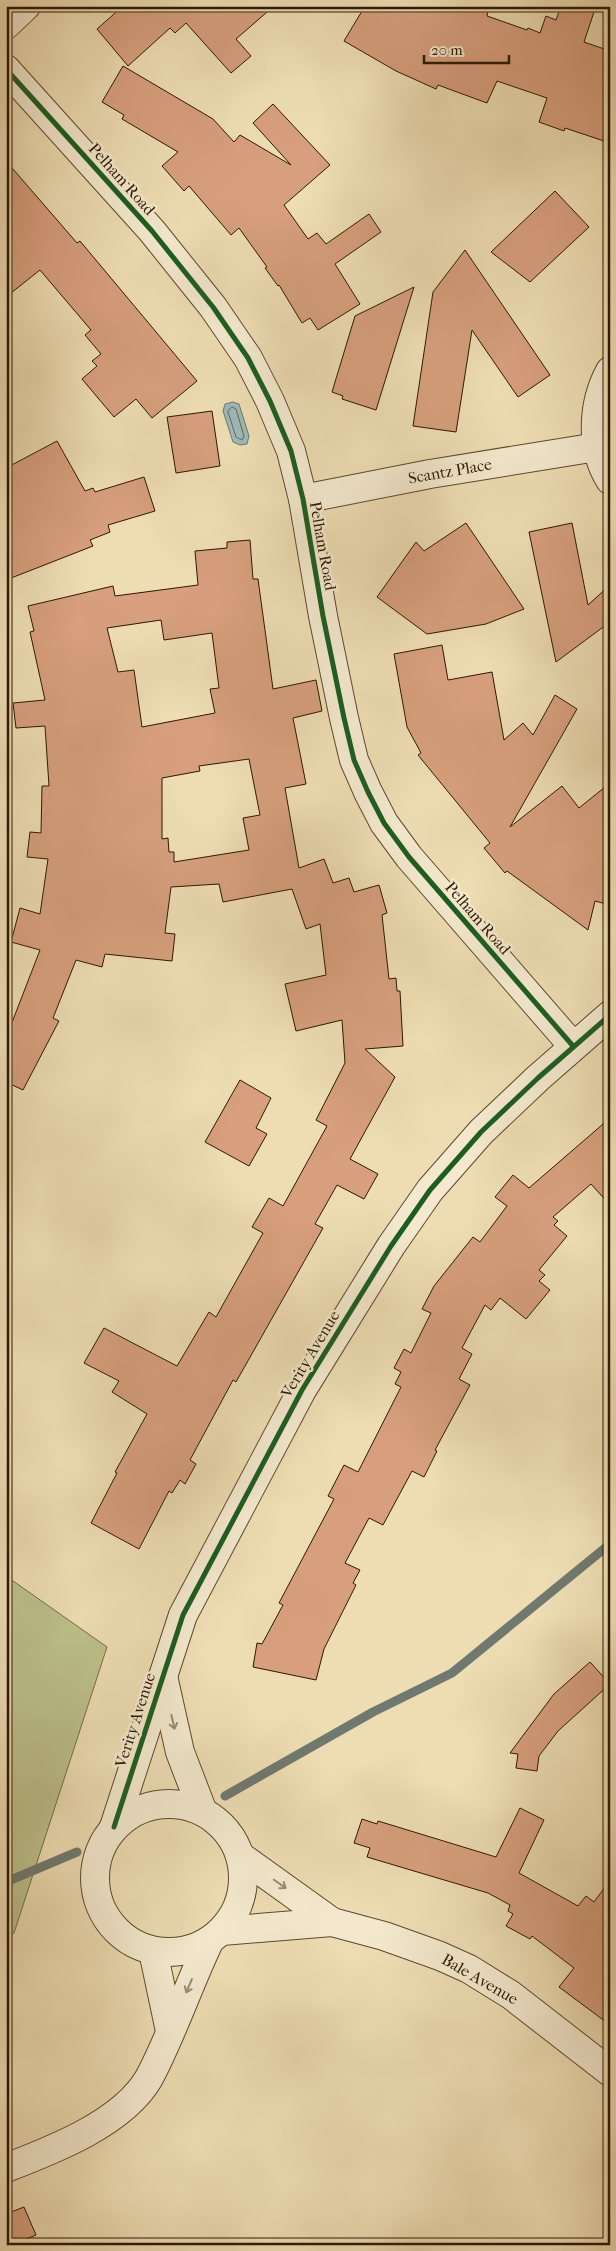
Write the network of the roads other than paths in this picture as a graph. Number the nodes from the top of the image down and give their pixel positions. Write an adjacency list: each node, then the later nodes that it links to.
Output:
1 (26, 6): 2 (street)
2 (6, 25)
3 (6, 69): 7 (street, Pelham Road)
4 (610, 371): 5 (street)
5 (597, 446): 6 (street); 7 (street, Scantz Place)
6 (610, 480)
7 (303, 499): 9 (street, Pelham Road)
8 (610, 1015): 9 (street, Verity Avenue)
9 (574, 1046): 10 (street, Verity Avenue)
10 (162, 1675): 11 (street, Verity Avenue, one-way to 11); 12 (street, Verity Avenue)
11 (203, 1812): 12 (street); 13 (street)
12 (114, 1827): 16 (street)
13 (240, 1856): 14 (street, Bale Avenue, one-way to 14); 15 (street)
14 (332, 1922): 15 (street, Bale Avenue); 18 (street, Bale Avenue)
15 (215, 1936): 16 (street); 17 (street, one-way to 17)
16 (153, 1951): 17 (street)
17 (170, 2031): 19 (street)
18 (610, 2072)
19 (6, 2168)

